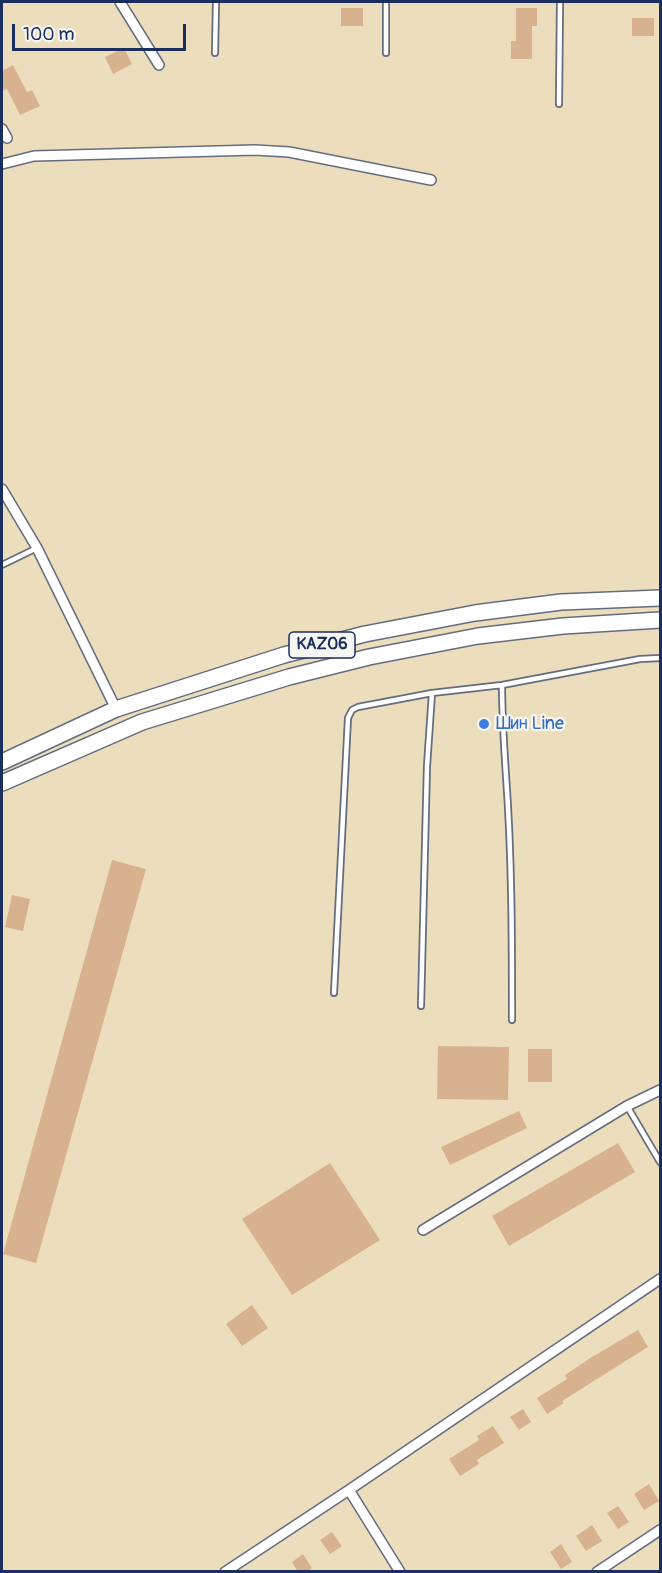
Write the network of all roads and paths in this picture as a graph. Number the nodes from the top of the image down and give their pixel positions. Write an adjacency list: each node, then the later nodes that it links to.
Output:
1 (120, 2): 7 (street)
2 (216, 2): 5 (lane)
3 (386, 2): 6 (lane)
4 (560, 2): 8 (lane)
5 (215, 53)
6 (386, 53)
7 (159, 65)
8 (559, 104)
9 (2, 164): 10 (street)
10 (431, 180)
11 (2, 489): 12 (street)
12 (37, 548): 13 (lane); 19 (street)
13 (2, 565)
14 (660, 598): 19 (highway, KАZ06)
15 (660, 620): 21 (highway, KАZ06)
16 (660, 658): 17 (lane)
17 (502, 685): 18 (lane); 24 (lane)
18 (432, 693): 22 (lane); 23 (lane)
19 (116, 709): 20 (highway, KАZ06)
20 (2, 762)
21 (2, 783)
22 (334, 993)
23 (421, 1006)
24 (512, 1020)
25 (660, 1089): 26 (street)
26 (627, 1106): 27 (lane); 28 (street)
27 (660, 1162)
28 (423, 1230)
29 (660, 1279): 30 (street)
30 (349, 1490): 32 (street); 33 (street)
31 (660, 1530): 34 (street)
32 (225, 1572)
33 (400, 1572)
34 (597, 1572)

